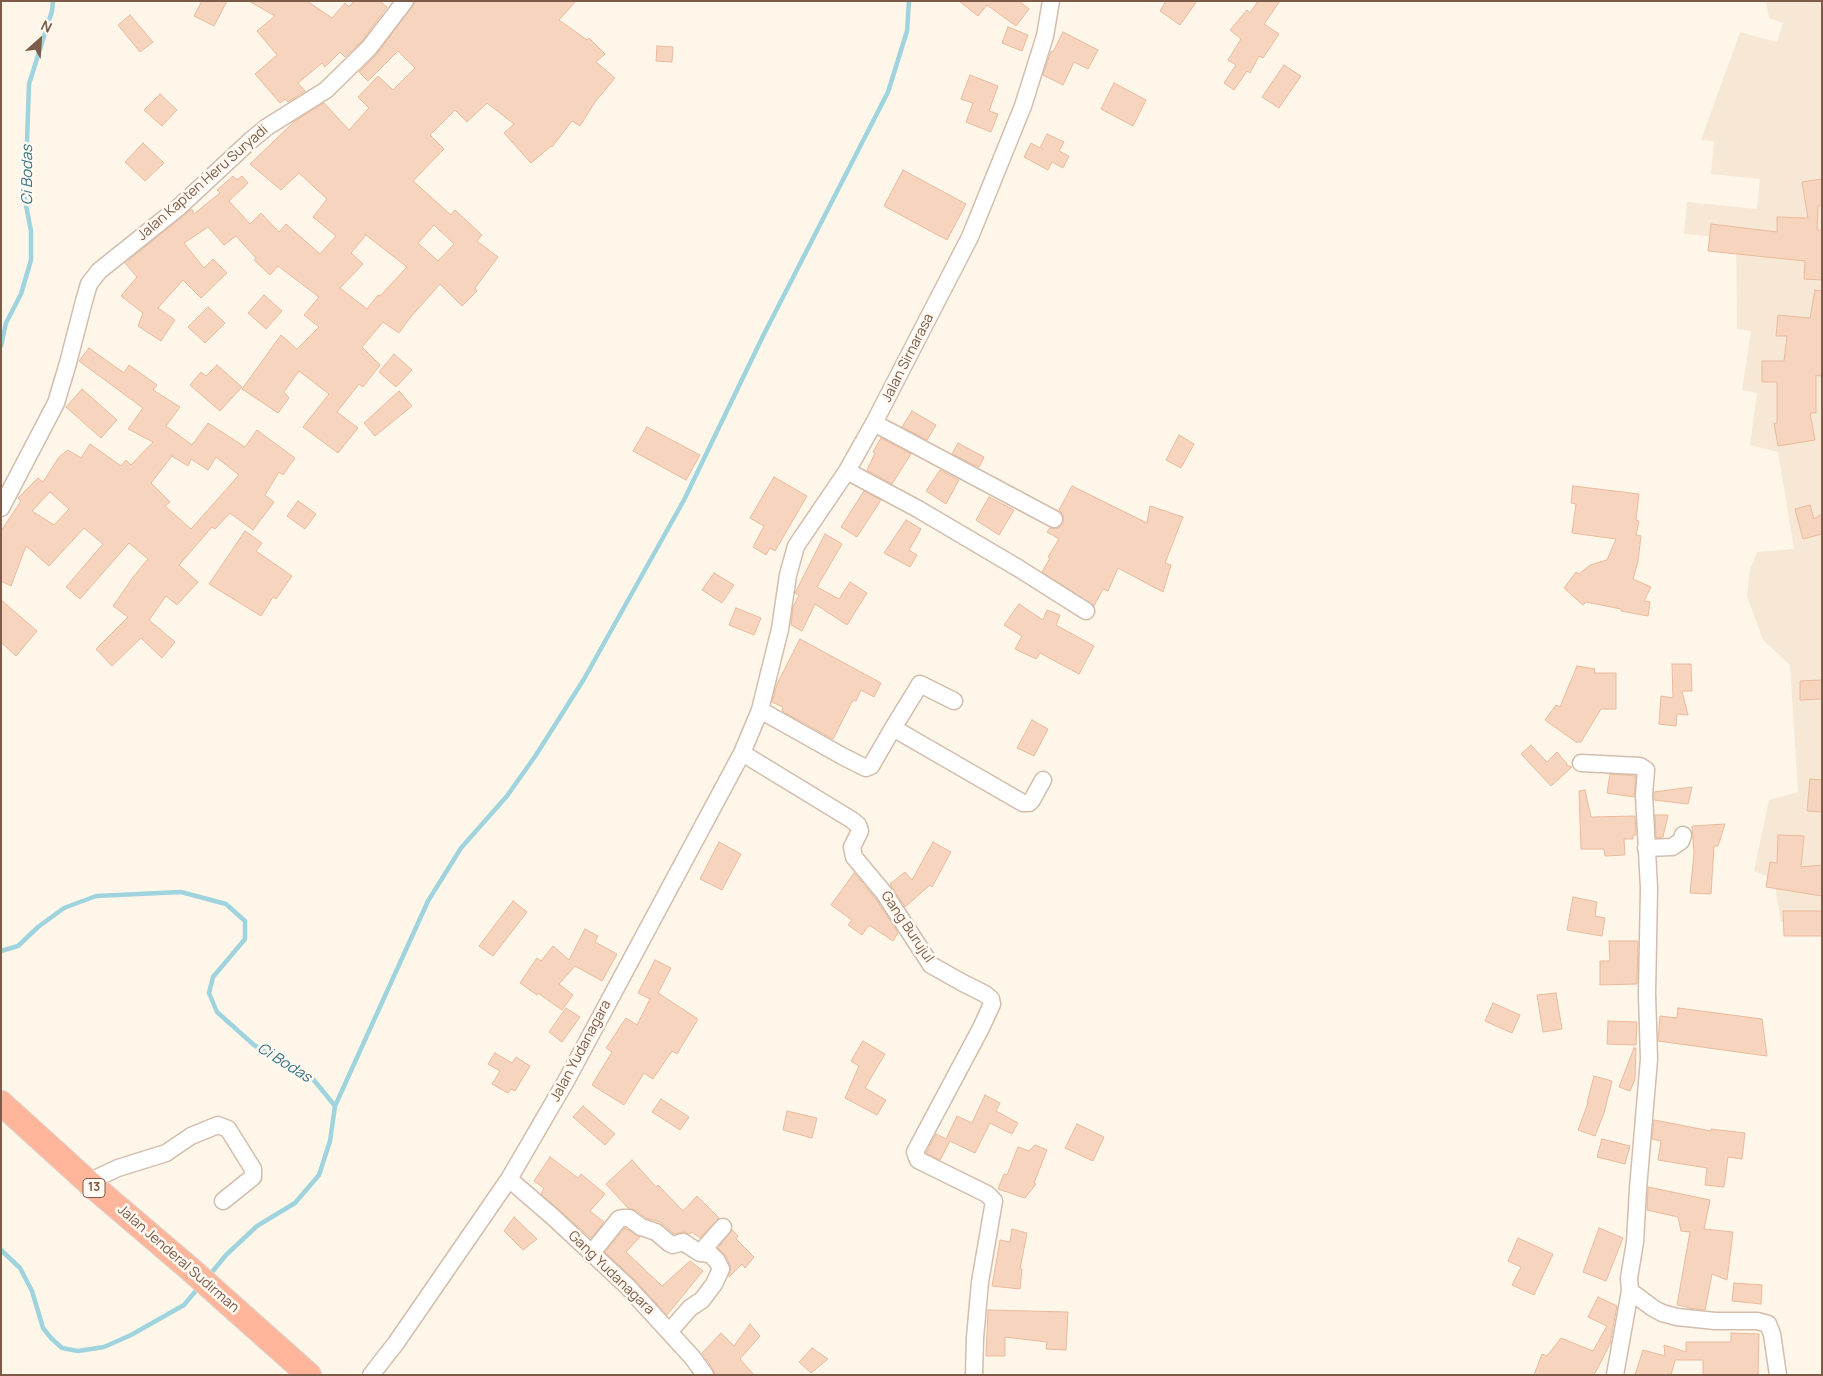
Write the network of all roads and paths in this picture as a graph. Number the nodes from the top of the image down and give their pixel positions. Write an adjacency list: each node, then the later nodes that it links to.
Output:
1 (405, 1): 5 (street, Jalan Kapten Heru Suryadi)
2 (1051, 1): 3 (street, Jalan Sirnarasa)
3 (874, 423): 4 (street, Jalan Sirnarasa); 6 (street)
4 (847, 471): 7 (street); 9 (street, Jalan Sirnarasa)
5 (1, 508)
6 (1054, 519)
7 (1086, 611)
8 (954, 701): 10 (street)
9 (760, 710): 10 (street); 11 (street, Jalan Yudanagara)
10 (893, 728): 13 (street)
11 (742, 754): 17 (street, Jalan Yudanagara); 28 (street, Gang Burujul)
12 (1581, 763): 15 (street)
13 (1043, 780)
14 (1683, 836): 15 (street)
15 (1646, 848): 23 (street)
16 (1, 1104): 18 (highway, Jalan Jenderal Sudirman / 13)
17 (509, 1179): 22 (street, Gang Yudanagara); 26 (street, Jalan Yudanagara)
18 (88, 1182): 19 (street); 25 (highway, Jalan Jenderal Sudirman / 13)
19 (223, 1201)
20 (723, 1227): 21 (street)
21 (700, 1253): 22 (street); 24 (street)
22 (591, 1254): 24 (street, Gang Yudanagara)
23 (1630, 1290): 29 (street); 30 (street)
24 (669, 1332): 27 (street, Gang Yudanagara)
25 (310, 1375)
26 (371, 1375)
27 (705, 1375)
28 (974, 1375)
29 (1615, 1375)
30 (1778, 1375)

